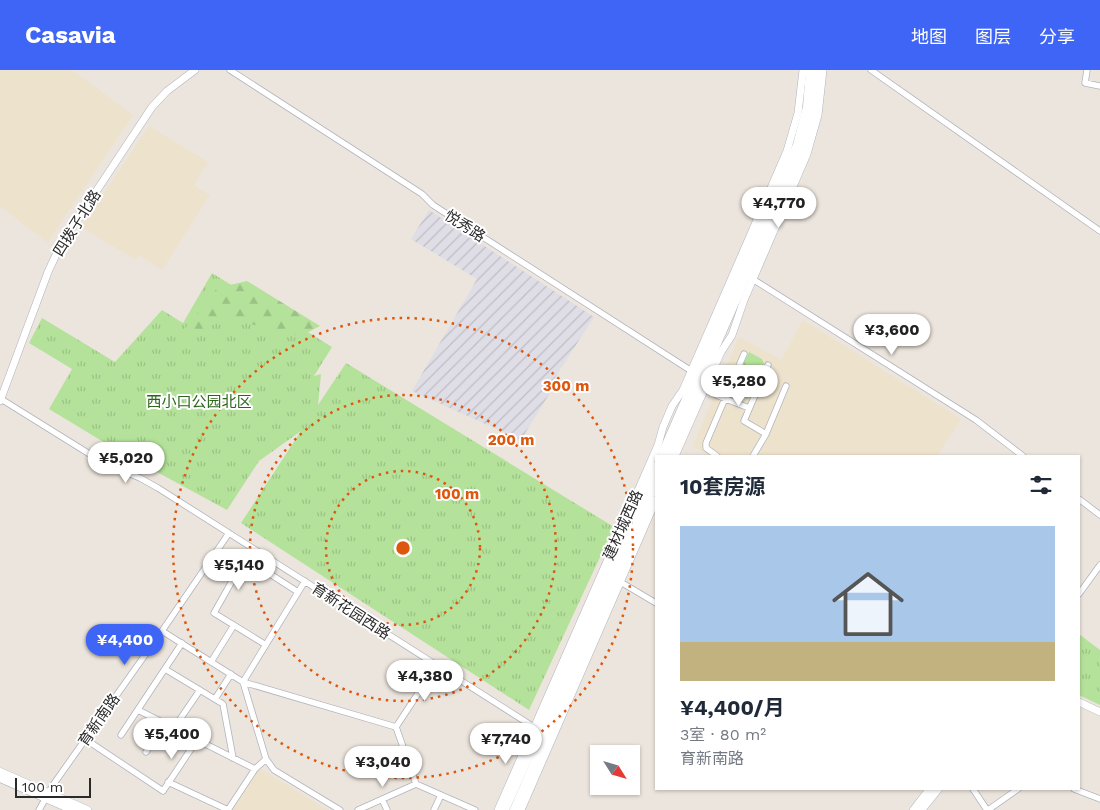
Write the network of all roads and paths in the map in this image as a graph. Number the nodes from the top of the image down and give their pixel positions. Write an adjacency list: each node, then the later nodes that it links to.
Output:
1 (195, 70): 17 (street, 四拨子北路)
2 (230, 70): 14 (street, 悦秀路)
3 (803, 70): 14 (street, 建材城西路)
4 (810, 70): 14 (main road, 建材城西路)
5 (816, 70): 11 (main road, 建材城西路)
6 (823, 70): 11 (street, 建材城西路)
7 (871, 70): 10 (street)
8 (1087, 70): 9 (street)
9 (1100, 86)
10 (1100, 231)
11 (750, 278): 14 (main road, 建材城西路); 25 (street)
12 (744, 354): 16 (street)
13 (768, 365): 18 (street)
14 (699, 377): 16 (street, 悦秀路); 20 (main road, 建材城西路); 21 (main road, 建材城西路); 22 (street, 建材城西路); 32 (street, 建材城西路)
15 (786, 386): 19 (street)
16 (726, 398): 18 (street, 悦秀路); 23 (street)
17 (0, 400): 33 (street, 育新花园西路)
18 (749, 408): 19 (street)
19 (766, 434): 24 (street)
20 (661, 455)
21 (668, 455)
22 (676, 455)
23 (716, 455)
24 (754, 455)
25 (1022, 455)
26 (655, 468): 30 (main road, 建材城西路)
27 (655, 485): 35 (main road, 建材城西路)
28 (1080, 500): 31 (street)
29 (655, 502): 35 (street, 建材城西路)
30 (640, 503): 32 (street); 35 (main road, 建材城西路)
31 (1100, 515)
32 (622, 527): 57 (street, 建材城西路)
33 (229, 533): 36 (street, 育新花园西路); 41 (street, 育新南路)
34 (1100, 565): 38 (street)
35 (614, 579): 39 (street); 57 (main road, 建材城西路); 90 (street, 建材城西路)
36 (305, 581): 37 (street); 45 (street, 育新花园西路)
37 (298, 592): 40 (street); 43 (street)
38 (1080, 593)
39 (655, 602)
40 (234, 625): 43 (street); 44 (street)
41 (162, 631): 42 (street); 59 (street, 育新南路)
42 (182, 643): 44 (street); 46 (street)
43 (266, 644): 48 (street)
44 (211, 662): 47 (street)
45 (436, 666): 55 (street); 57 (street, 育新花园西路)
46 (165, 669): 49 (street); 52 (street)
47 (231, 674): 48 (street); 50 (street)
48 (243, 682): 55 (street); 63 (street)
49 (200, 690): 50 (street); 56 (street)
50 (216, 699): 62 (street)
51 (1080, 702): 53 (street)
52 (138, 710): 54 (street); 58 (street)
53 (1100, 712)
54 (165, 723): 56 (street); 61 (street)
55 (396, 727): 68 (street)
56 (174, 728): 60 (street)
57 (541, 731): 87 (street, 建材城西路); 88 (main road, 建材城西路); 89 (main road, 建材城西路)
58 (121, 735)
59 (85, 739): 67 (street); 74 (street, 育新南路)
60 (198, 740): 62 (street); 67 (street)
61 (146, 752)
62 (233, 758): 64 (street)
63 (266, 759): 64 (street); 82 (street)
64 (254, 769): 78 (street)
65 (0, 772): 74 (main road)
66 (0, 778): 74 (main road)
67 (168, 782): 78 (street)
68 (416, 784): 75 (street); 76 (street)
69 (929, 790): 91 (main road)
70 (937, 790): 92 (main road)
71 (974, 790): 93 (street)
72 (1017, 790): 93 (street)
73 (1077, 790): 77 (street)
74 (47, 795): 79 (street, 育新南路); 80 (main road); 81 (main road)
75 (441, 795): 85 (street); 86 (street)
76 (382, 799): 83 (street); 84 (street)
77 (1100, 799)
78 (224, 809)
79 (39, 810)
80 (73, 810)
81 (87, 810)
82 (340, 810)
83 (358, 810)
84 (387, 810)
85 (434, 810)
86 (474, 810)
87 (498, 810)
88 (506, 810)
89 (514, 810)
90 (521, 810)
91 (914, 810)
92 (921, 810)
93 (988, 810)

